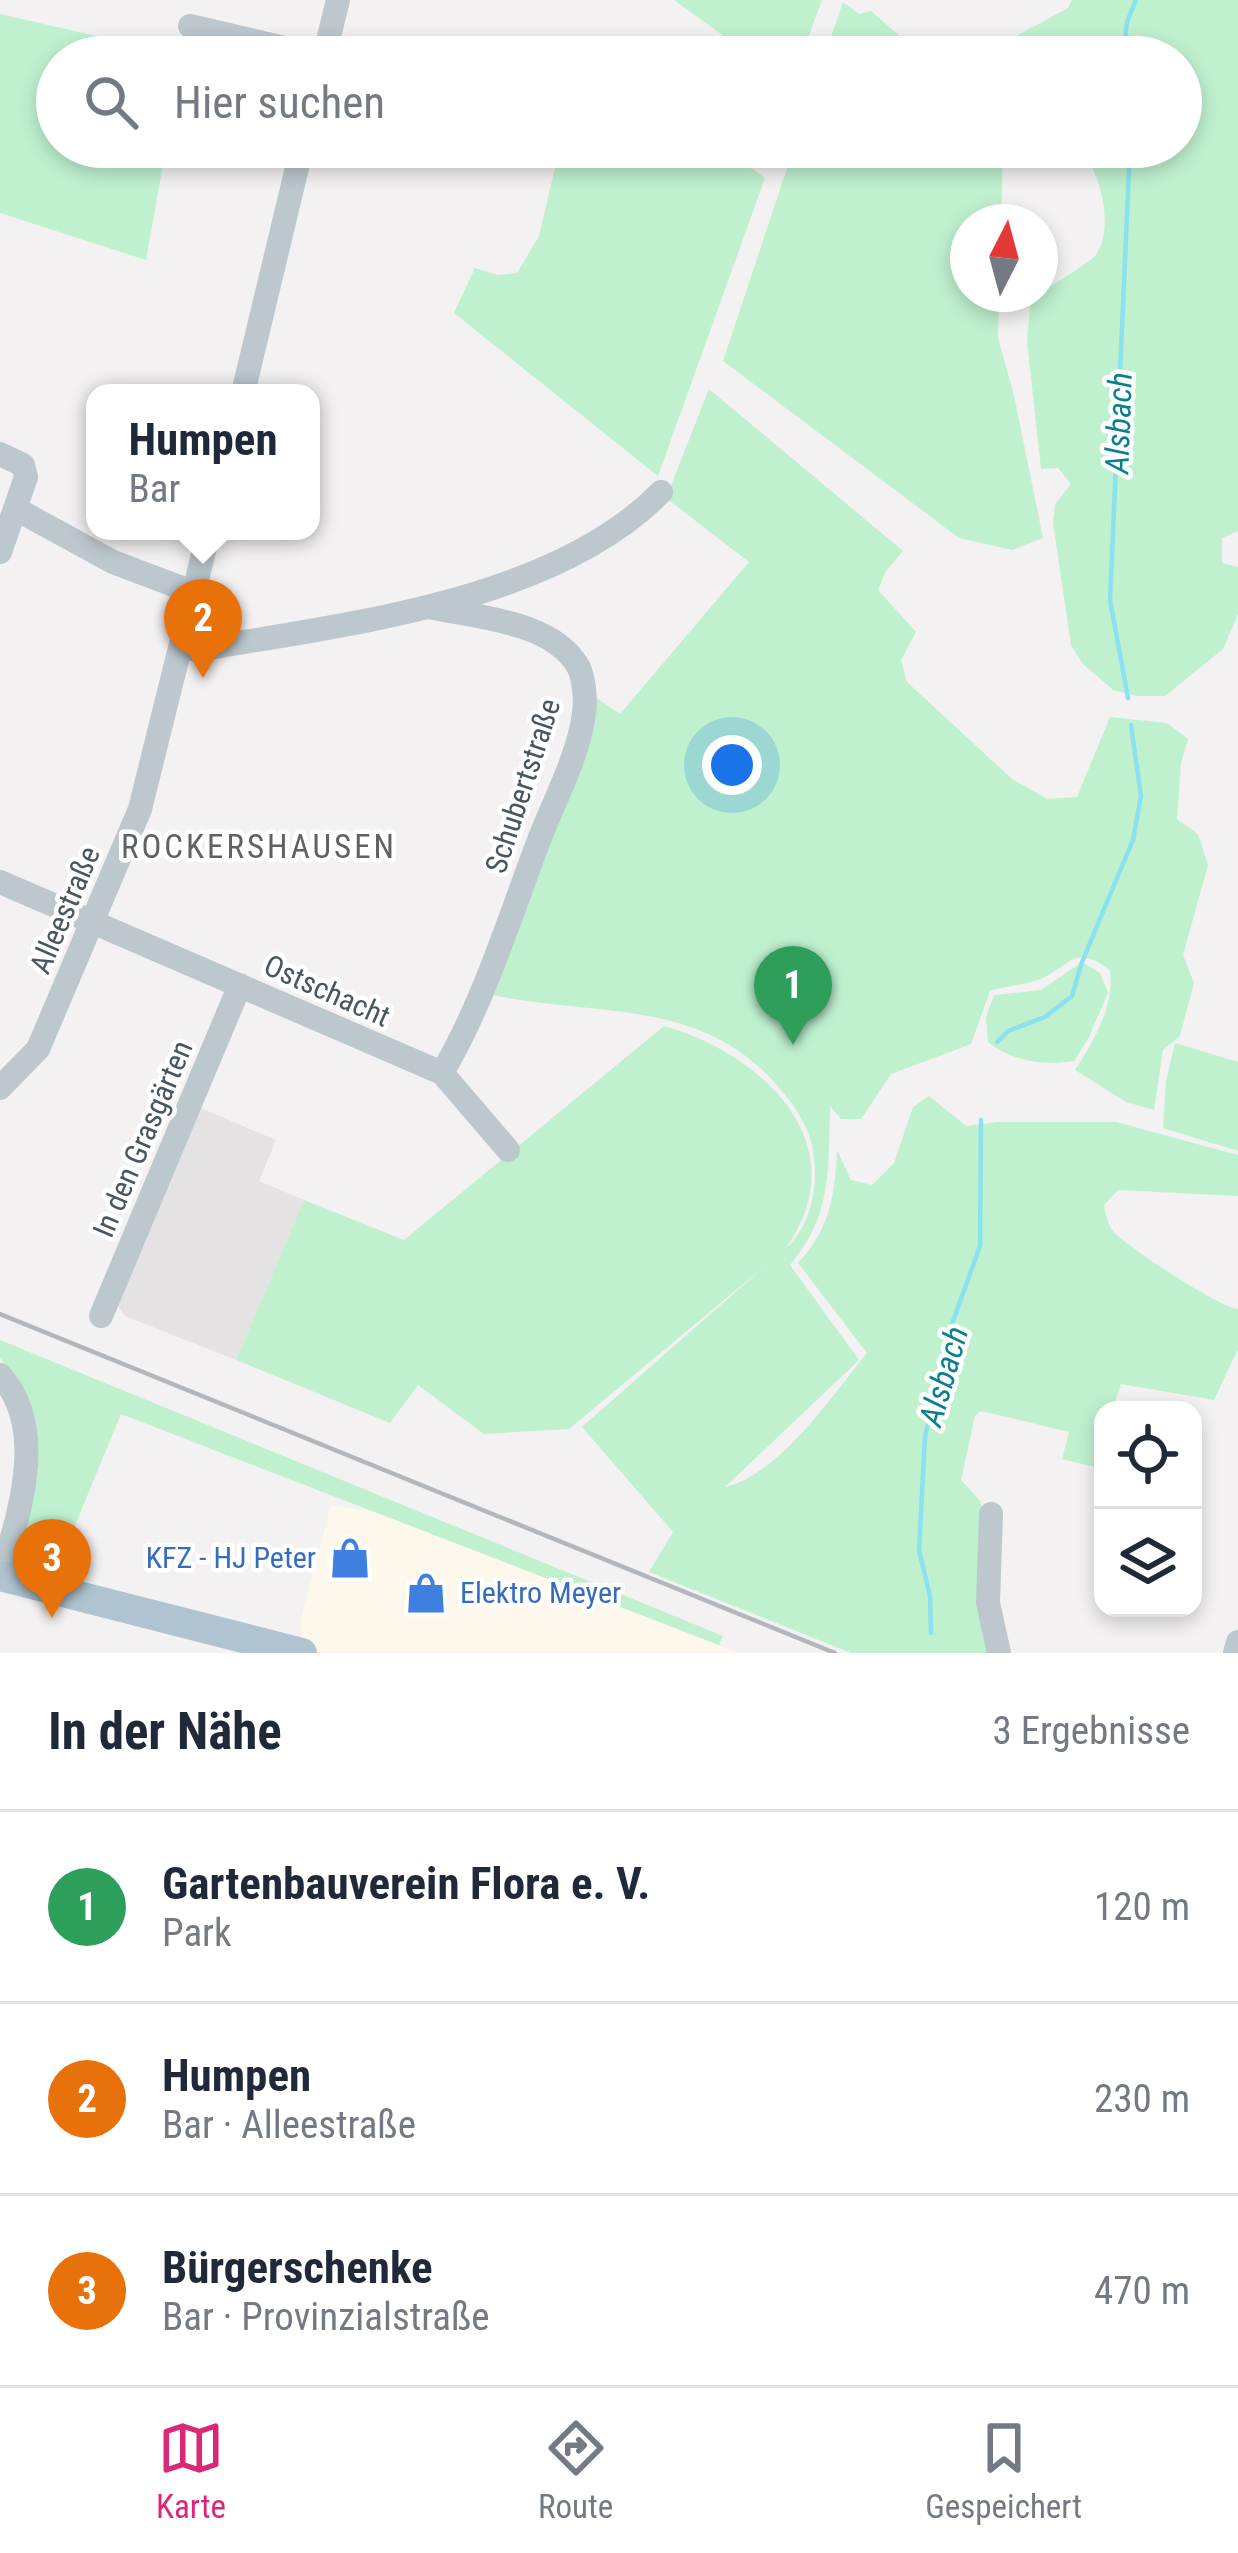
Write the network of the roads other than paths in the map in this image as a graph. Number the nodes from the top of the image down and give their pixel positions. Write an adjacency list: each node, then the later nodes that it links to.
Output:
1 (338, 0): 4 (street)
2 (190, 26): 3 (street)
3 (233, 36)
4 (329, 36)
5 (297, 168): 6 (street)
6 (245, 384)
7 (0, 454): 9 (street)
8 (661, 492): 13 (street, Schubertstraße)
9 (16, 509): 11 (street); 12 (street)
10 (207, 540): 12 (street, Alleestraße)
11 (0, 551)
12 (194, 593): 14 (street, Alleestraße)
13 (429, 608): 14 (street, Schubertstraße); 18 (street, Schubertstraße)
14 (181, 646): 16 (street, Alleestraße)
15 (0, 882): 16 (street, Ostschacht)
16 (94, 923): 17 (street, Ostschacht); 19 (street, Alleestraße)
17 (240, 986): 18 (street, Ostschacht); 21 (street, In den Grasgärten)
18 (442, 1073): 20 (street, Ostschacht)
19 (0, 1088)
20 (508, 1150)
21 (101, 1316)
22 (0, 1375): 24 (street)
23 (991, 1514): 27 (street)
24 (0, 1576): 26 (main road)
25 (1238, 1642): 28 (street)
26 (302, 1653)
27 (999, 1653)
28 (1235, 1653)

